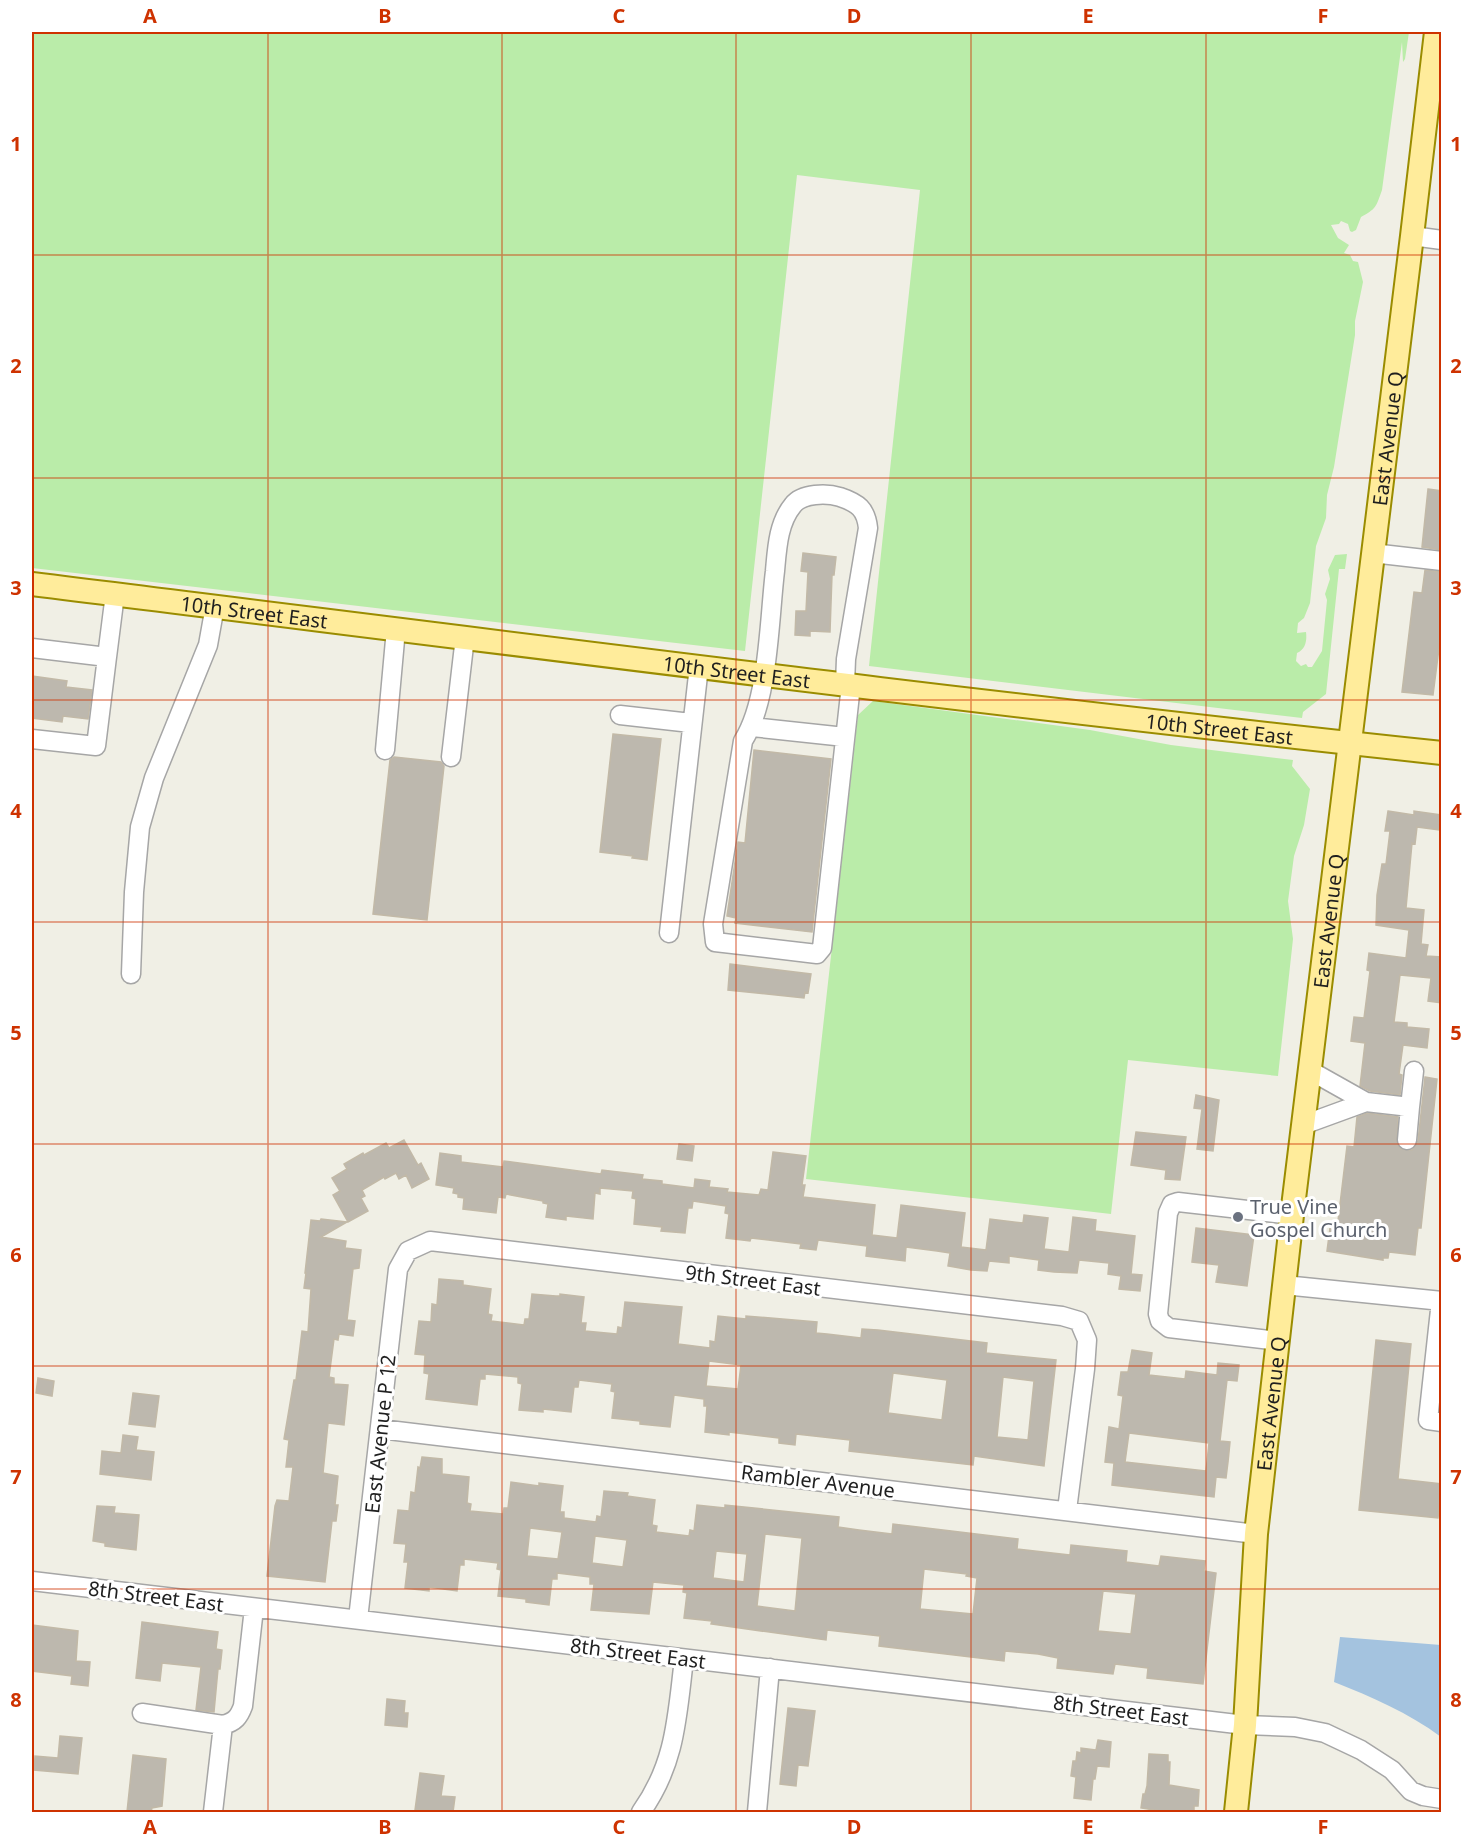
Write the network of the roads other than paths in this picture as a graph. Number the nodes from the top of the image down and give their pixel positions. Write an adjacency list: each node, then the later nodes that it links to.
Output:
1 (1436, 32): 2 (main road, East Avenue Q)
2 (1412, 236): 3 (street); 4 (main road, East Avenue Q)
3 (1442, 240)
4 (1372, 554): 5 (street); 21 (main road, East Avenue Q)
5 (1442, 561)
6 (32, 584): 7 (main road, 10th Street East)
7 (115, 594): 8 (main road, 10th Street East); 12 (street)
8 (215, 606): 9 (main road, 10th Street East); 26 (street)
9 (396, 628): 10 (main road, 10th Street East); 22 (street)
10 (465, 637): 13 (main road, 10th Street East); 24 (street)
11 (32, 648): 12 (street)
12 (106, 657): 20 (street)
13 (699, 666): 14 (main road, 10th Street East); 17 (street)
14 (764, 674): 15 (main road, 10th Street East); 15 (street); 18 (street)
15 (848, 684): 19 (street); 21 (main road, 10th Street East)
16 (620, 715): 17 (street)
17 (691, 723): 25 (street)
18 (752, 727): 19 (street); 19 (street)
19 (845, 737)
20 (32, 739)
21 (1348, 743): 23 (main road, 10th Street East); 27 (main road, East Avenue Q)
22 (385, 750)
23 (1442, 753)
24 (451, 757)
25 (669, 933)
26 (131, 974)
27 (1309, 1070): 29 (street); 31 (main road, East Avenue Q)
28 (1414, 1071): 30 (street)
29 (1366, 1102): 30 (street); 31 (street)
30 (1410, 1107): 32 (street)
31 (1303, 1125): 33 (main road, East Avenue Q)
32 (1407, 1140)
33 (1292, 1215): 35 (main road, East Avenue Q); 37 (street)
34 (408, 1251): 40 (street, East Avenue P 12); 41 (street, 9th Street East)
35 (1284, 1285): 36 (street); 37 (main road, East Avenue Q)
36 (1441, 1301): 38 (street)
37 (1278, 1341): 42 (main road, East Avenue Q)
38 (1439, 1342): 39 (street)
39 (1442, 1422)
40 (380, 1429): 41 (street, Rambler Avenue); 45 (street, East Avenue P 12)
41 (1067, 1510): 42 (street, Rambler Avenue)
42 (1256, 1534): 50 (main road, East Avenue Q)
43 (32, 1581): 44 (street, 8th Street East)
44 (254, 1608): 45 (street, 8th Street East); 49 (street)
45 (358, 1619): 46 (street, 8th Street East)
46 (684, 1659): 47 (street, 8th Street East); 54 (street)
47 (770, 1668): 50 (street, 8th Street East); 55 (street)
48 (142, 1713): 49 (street)
49 (223, 1725): 53 (street)
50 (1245, 1725): 51 (main road, East Avenue Q); 52 (street, 8th Street East)
51 (1239, 1783): 56 (main road, East Avenue Q); 57 (street)
52 (1442, 1799)
53 (213, 1812)
54 (641, 1812)
55 (757, 1812)
56 (1236, 1812)
57 (1249, 1812)

